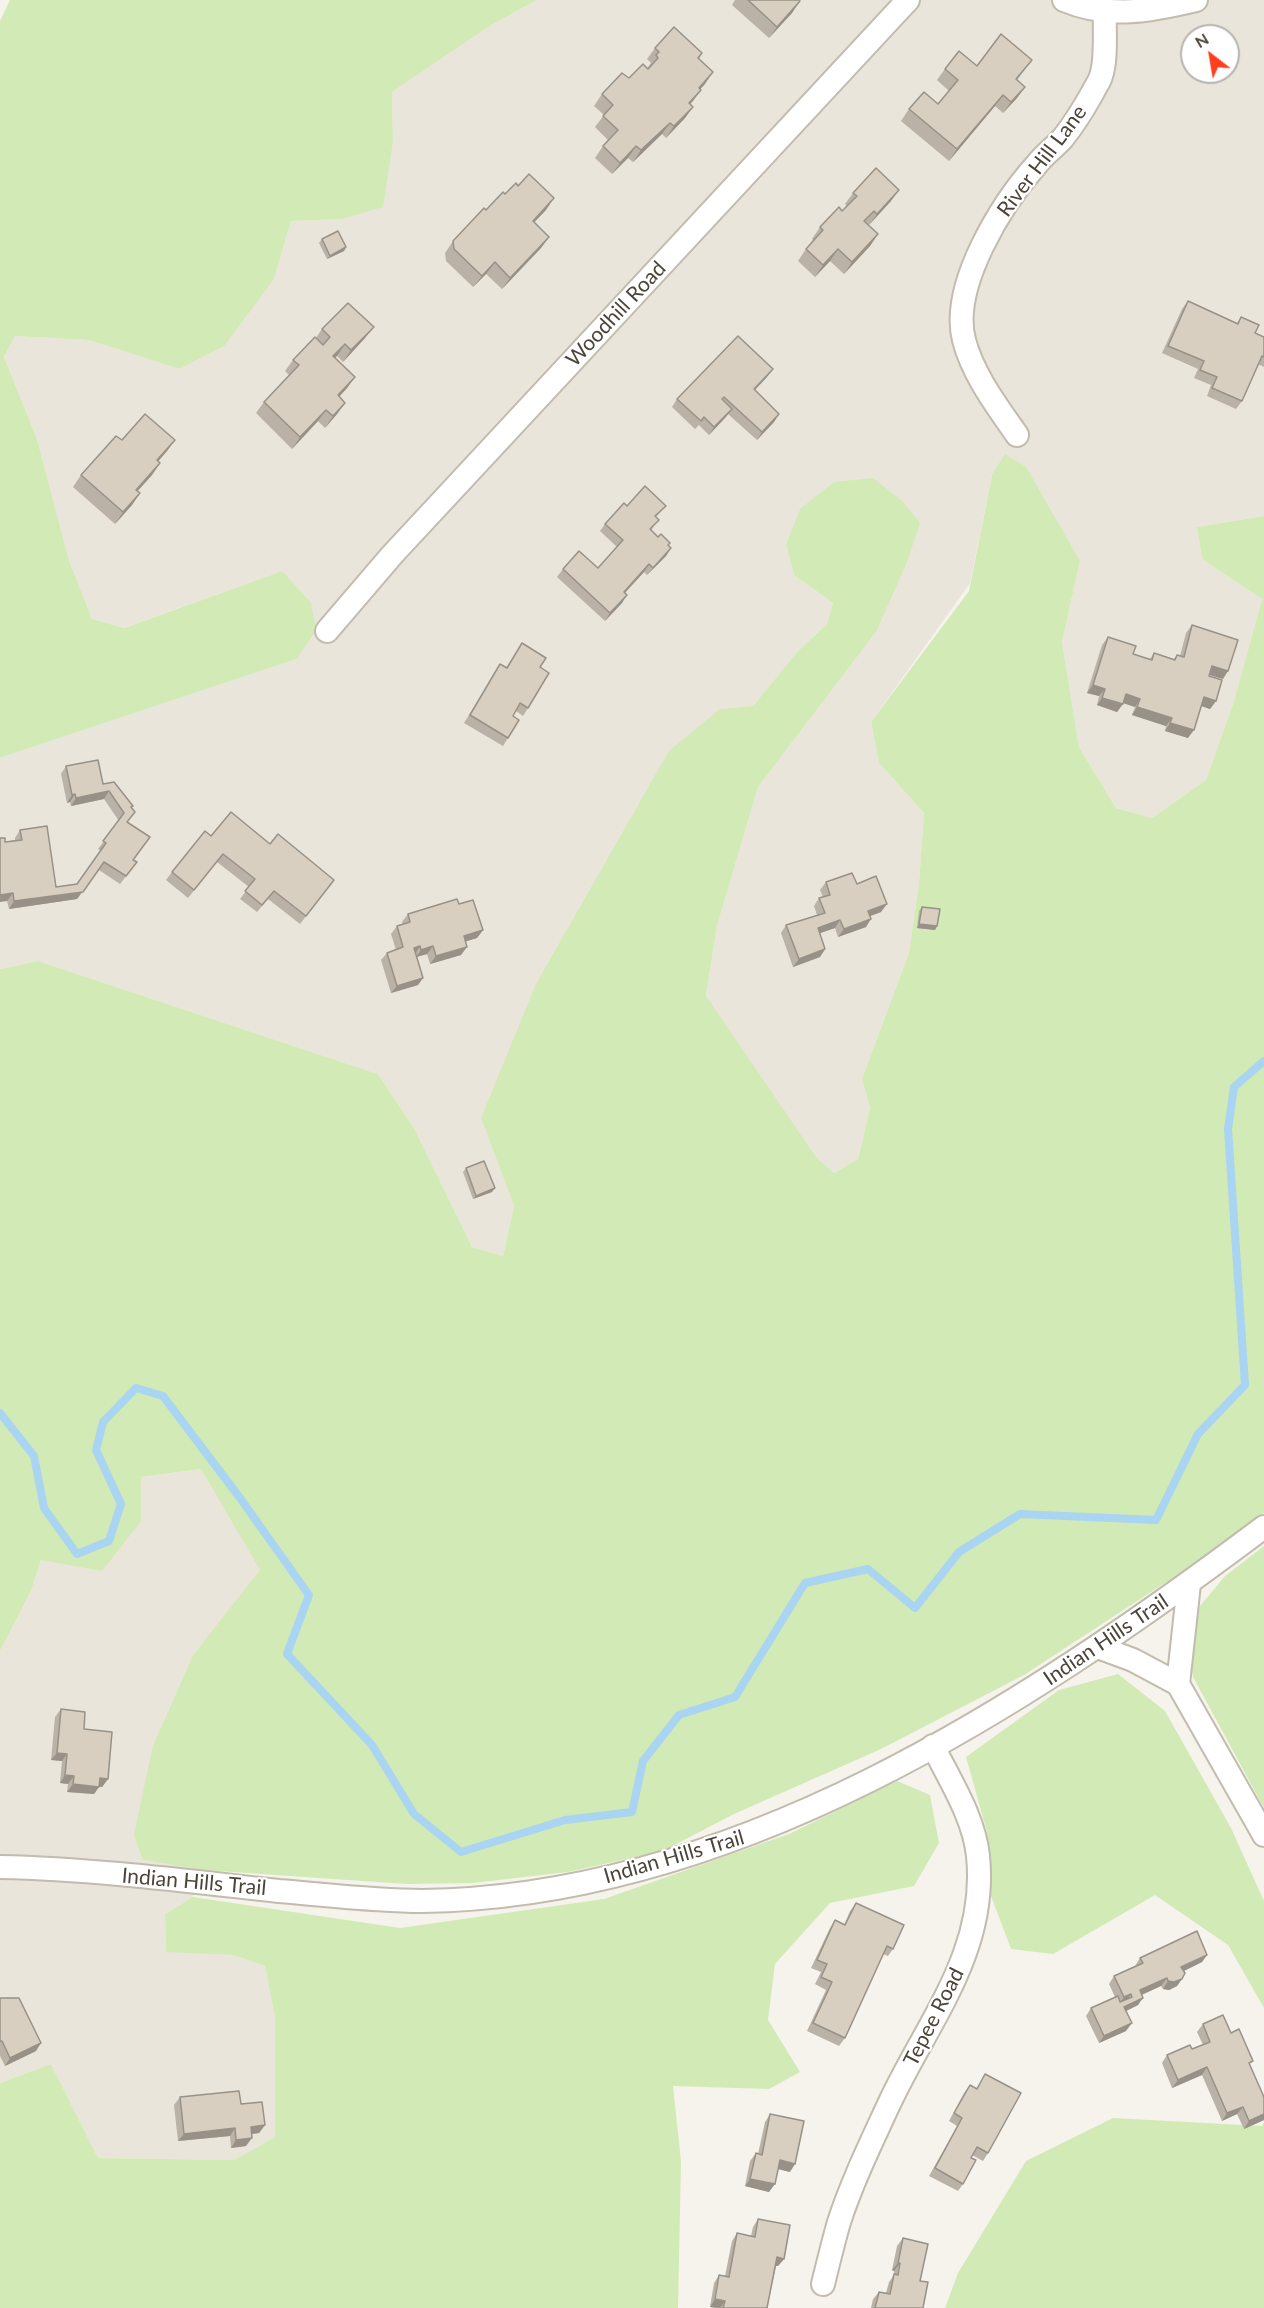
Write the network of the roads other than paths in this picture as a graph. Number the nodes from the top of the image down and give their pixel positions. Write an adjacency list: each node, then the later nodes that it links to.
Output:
1 (908, 0): 6 (street, Woodhill Road)
2 (1064, 0): 4 (street)
3 (1196, 0): 4 (street)
4 (1105, 12): 5 (street, River Hill Lane)
5 (1017, 435)
6 (327, 631)
7 (1264, 1527): 8 (street, Indian Hills Trail)
8 (1189, 1584): 9 (street, Indian Hills Trail); 10 (street)
9 (1098, 1647): 10 (street); 11 (street, Indian Hills Trail)
10 (1178, 1684): 12 (street)
11 (933, 1746): 13 (street, Indian Hills Trail); 14 (street, Tepee Road)
12 (1264, 1835)
13 (0, 1867)
14 (823, 2284)

